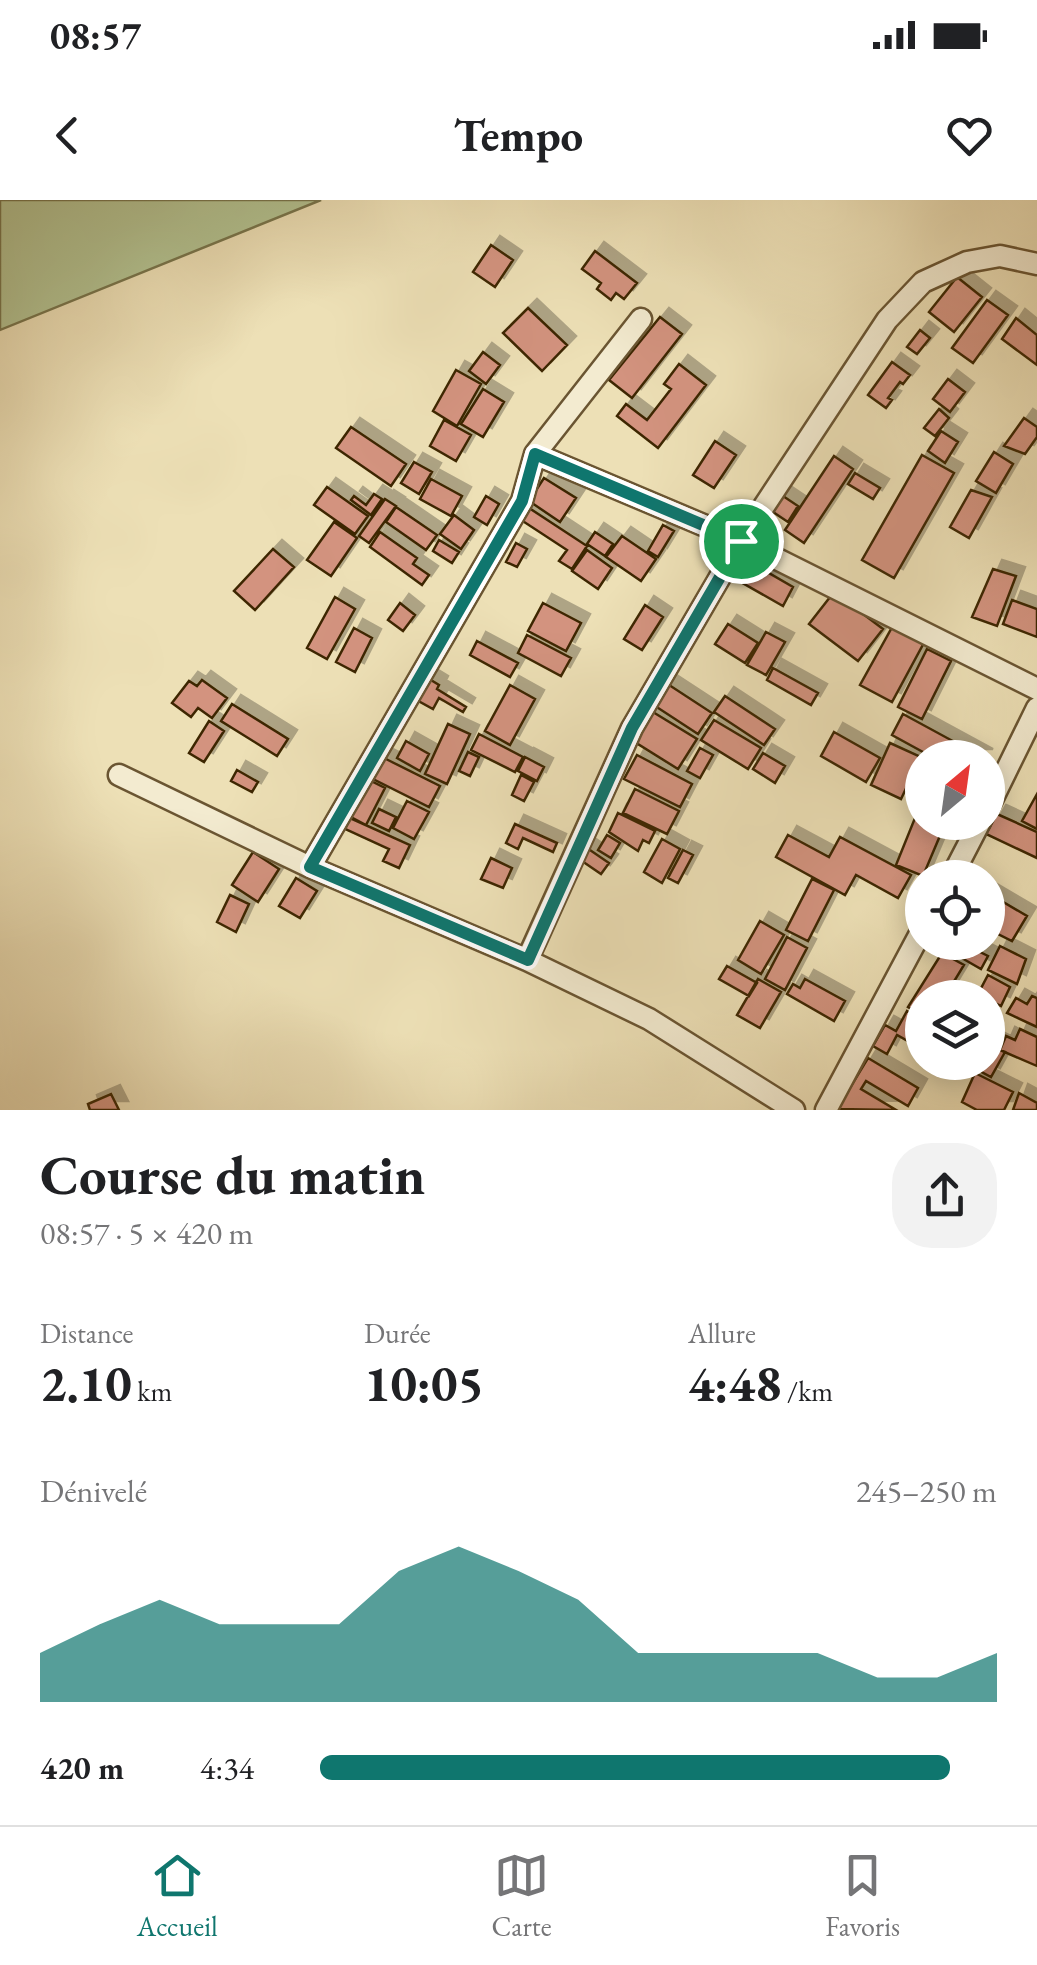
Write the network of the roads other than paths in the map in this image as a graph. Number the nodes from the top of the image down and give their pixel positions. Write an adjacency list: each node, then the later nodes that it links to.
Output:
1 (1037, 264): 4 (street)
2 (640, 319): 3 (street)
3 (535, 454): 4 (street); 9 (street)
4 (741, 541): 5 (street); 10 (street)
5 (1037, 689)
6 (1037, 708): 7 (street)
7 (1005, 773)
8 (119, 775): 9 (street)
9 (310, 867): 10 (street)
10 (528, 960): 12 (street)
11 (906, 960): 13 (street)
12 (794, 1110)
13 (826, 1110)

